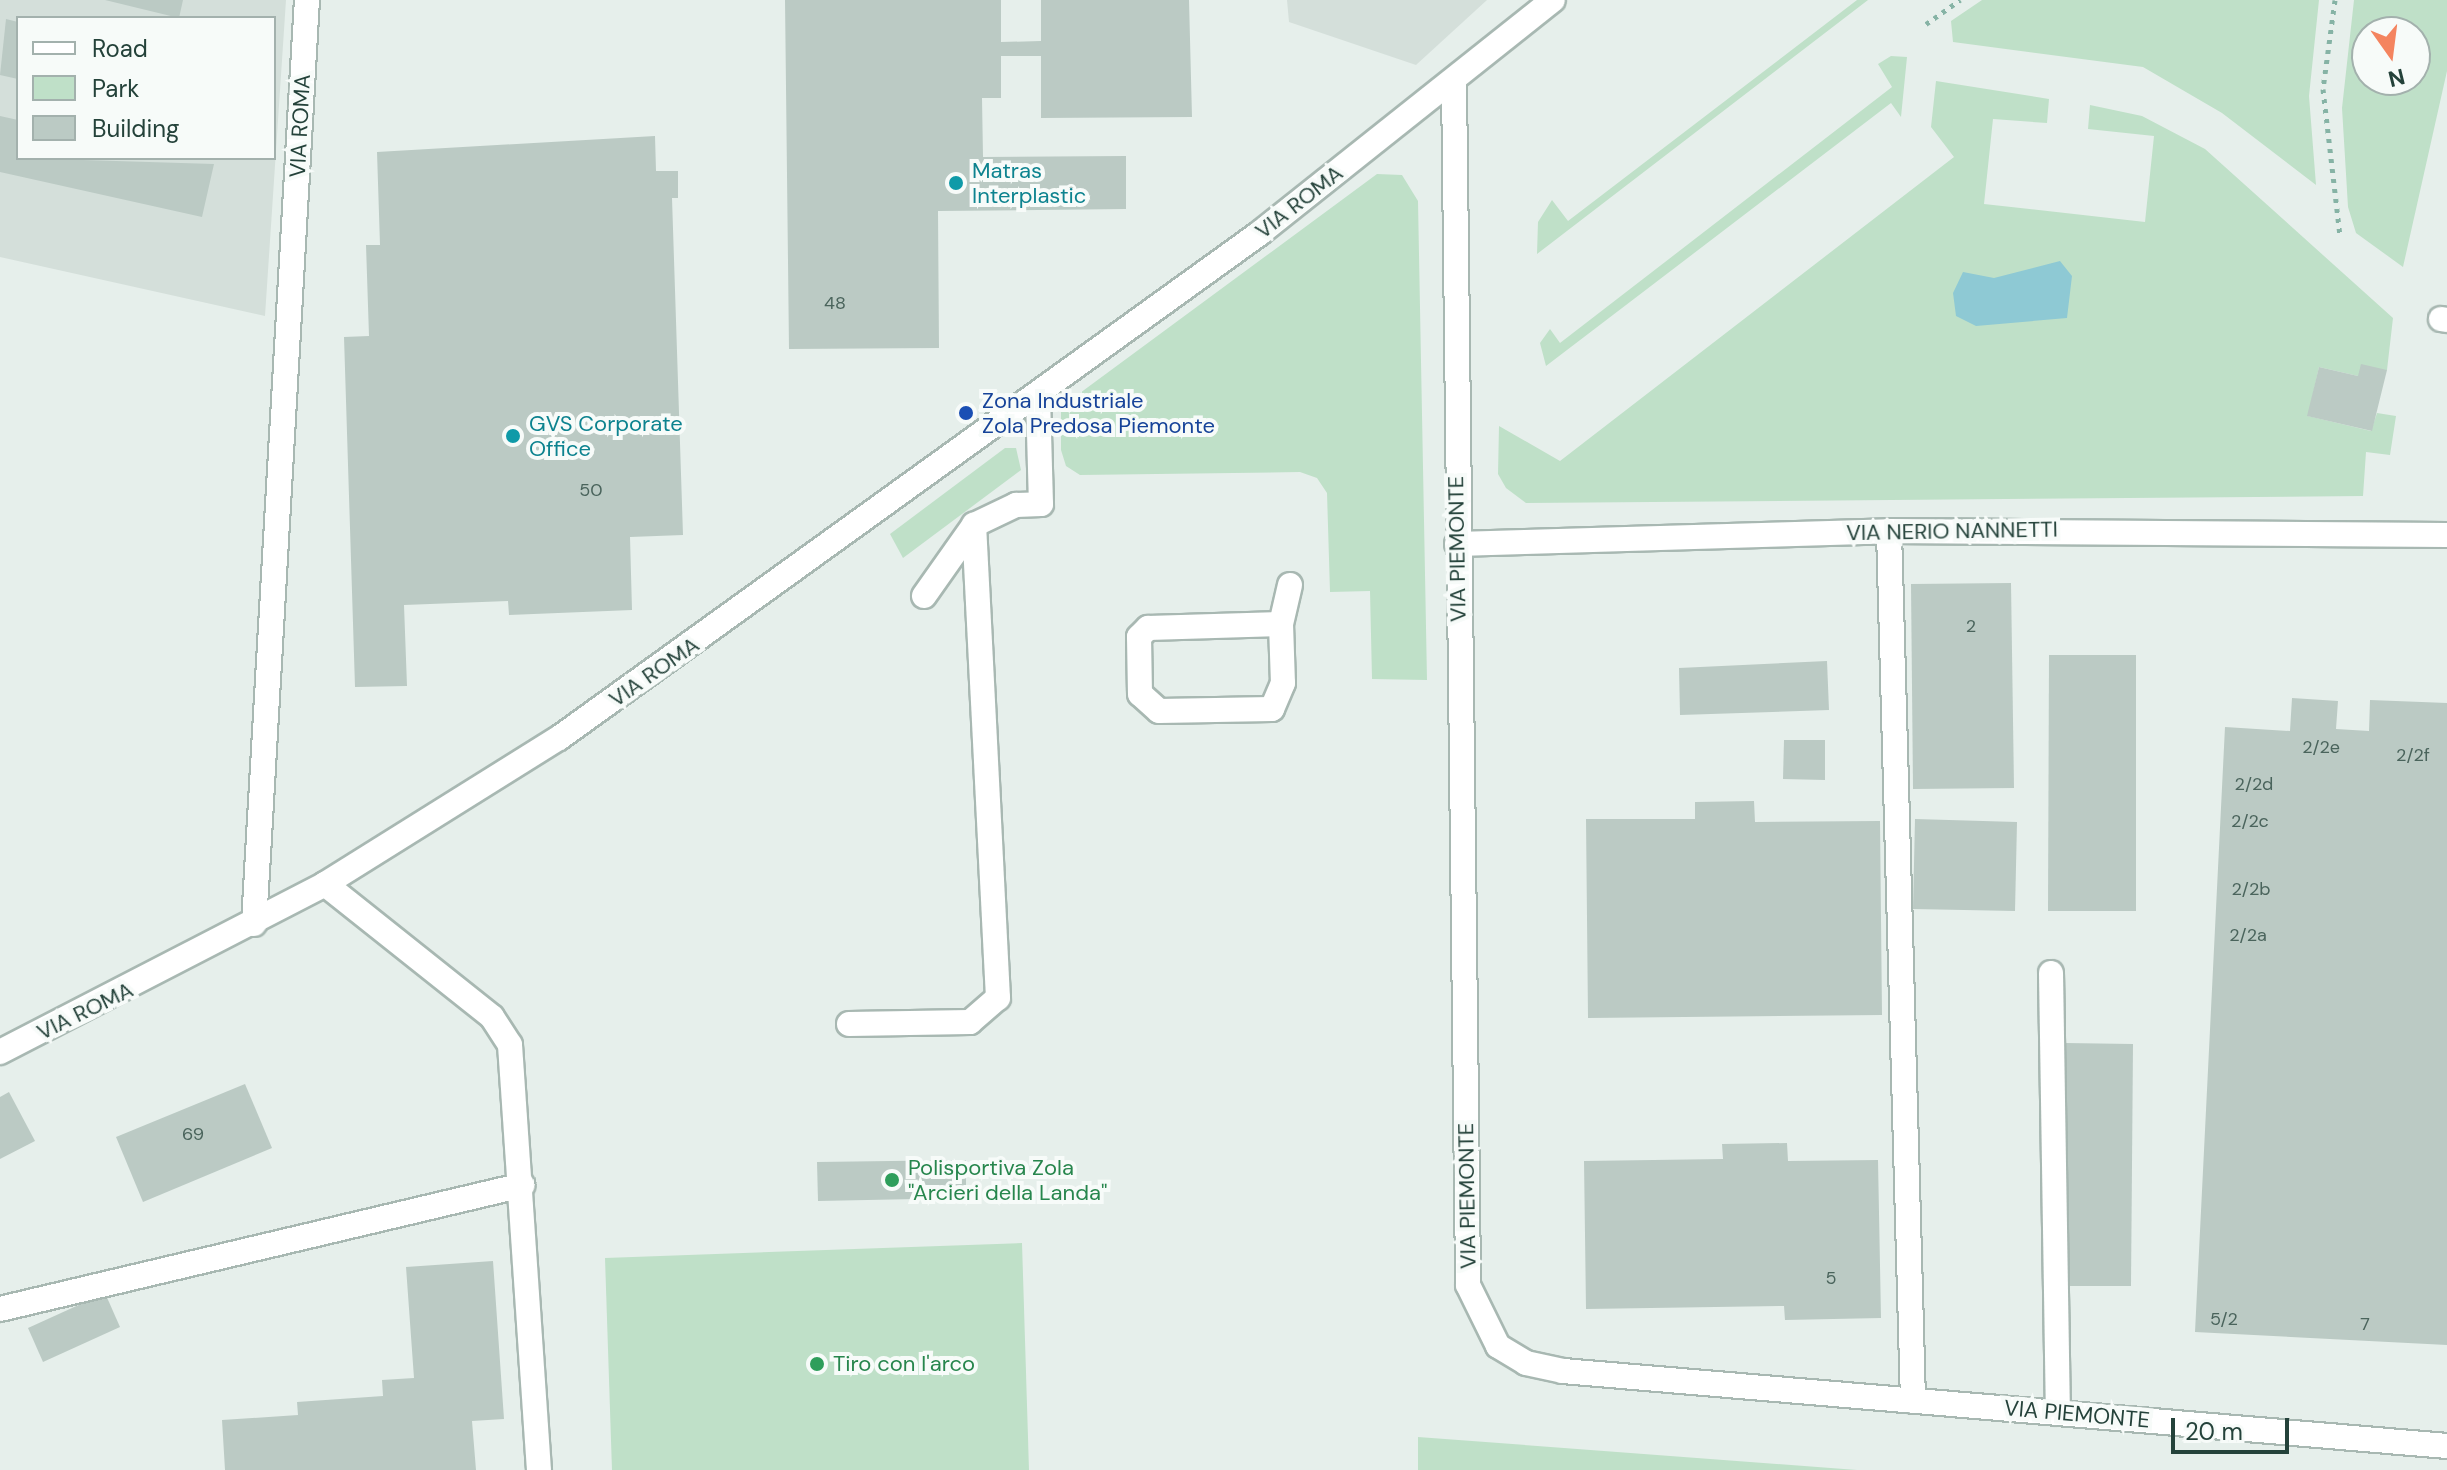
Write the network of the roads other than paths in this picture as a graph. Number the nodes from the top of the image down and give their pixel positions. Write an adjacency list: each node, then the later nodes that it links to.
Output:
1 (307, 0): 13 (street, VIA ROMA)
2 (1553, 0): 3 (street, VIA ROMA)
3 (1454, 81): 4 (street, VIA ROMA); 8 (street, VIA PIEMONTE)
4 (1038, 396): 5 (street); 12 (street, VIA ROMA)
5 (974, 525): 10 (street); 15 (street)
6 (1889, 531): 7 (street, VIA NERIO NANNETTI); 8 (street, VIA NERIO NANNETTI); 19 (street)
7 (2447, 535)
8 (1457, 544): 19 (street, VIA PIEMONTE)
9 (1290, 585): 11 (street)
10 (924, 596)
11 (1281, 624): 11 (street)
12 (325, 884): 13 (street, VIA ROMA); 17 (street)
13 (254, 924): 16 (street, VIA ROMA)
14 (2051, 973): 20 (street)
15 (849, 1024)
16 (0, 1052)
17 (523, 1185): 18 (street); 22 (street)
18 (0, 1309)
19 (1913, 1401): 20 (street, VIA PIEMONTE)
20 (2058, 1413): 21 (street, VIA PIEMONTE)
21 (2447, 1446)
22 (539, 1470)

